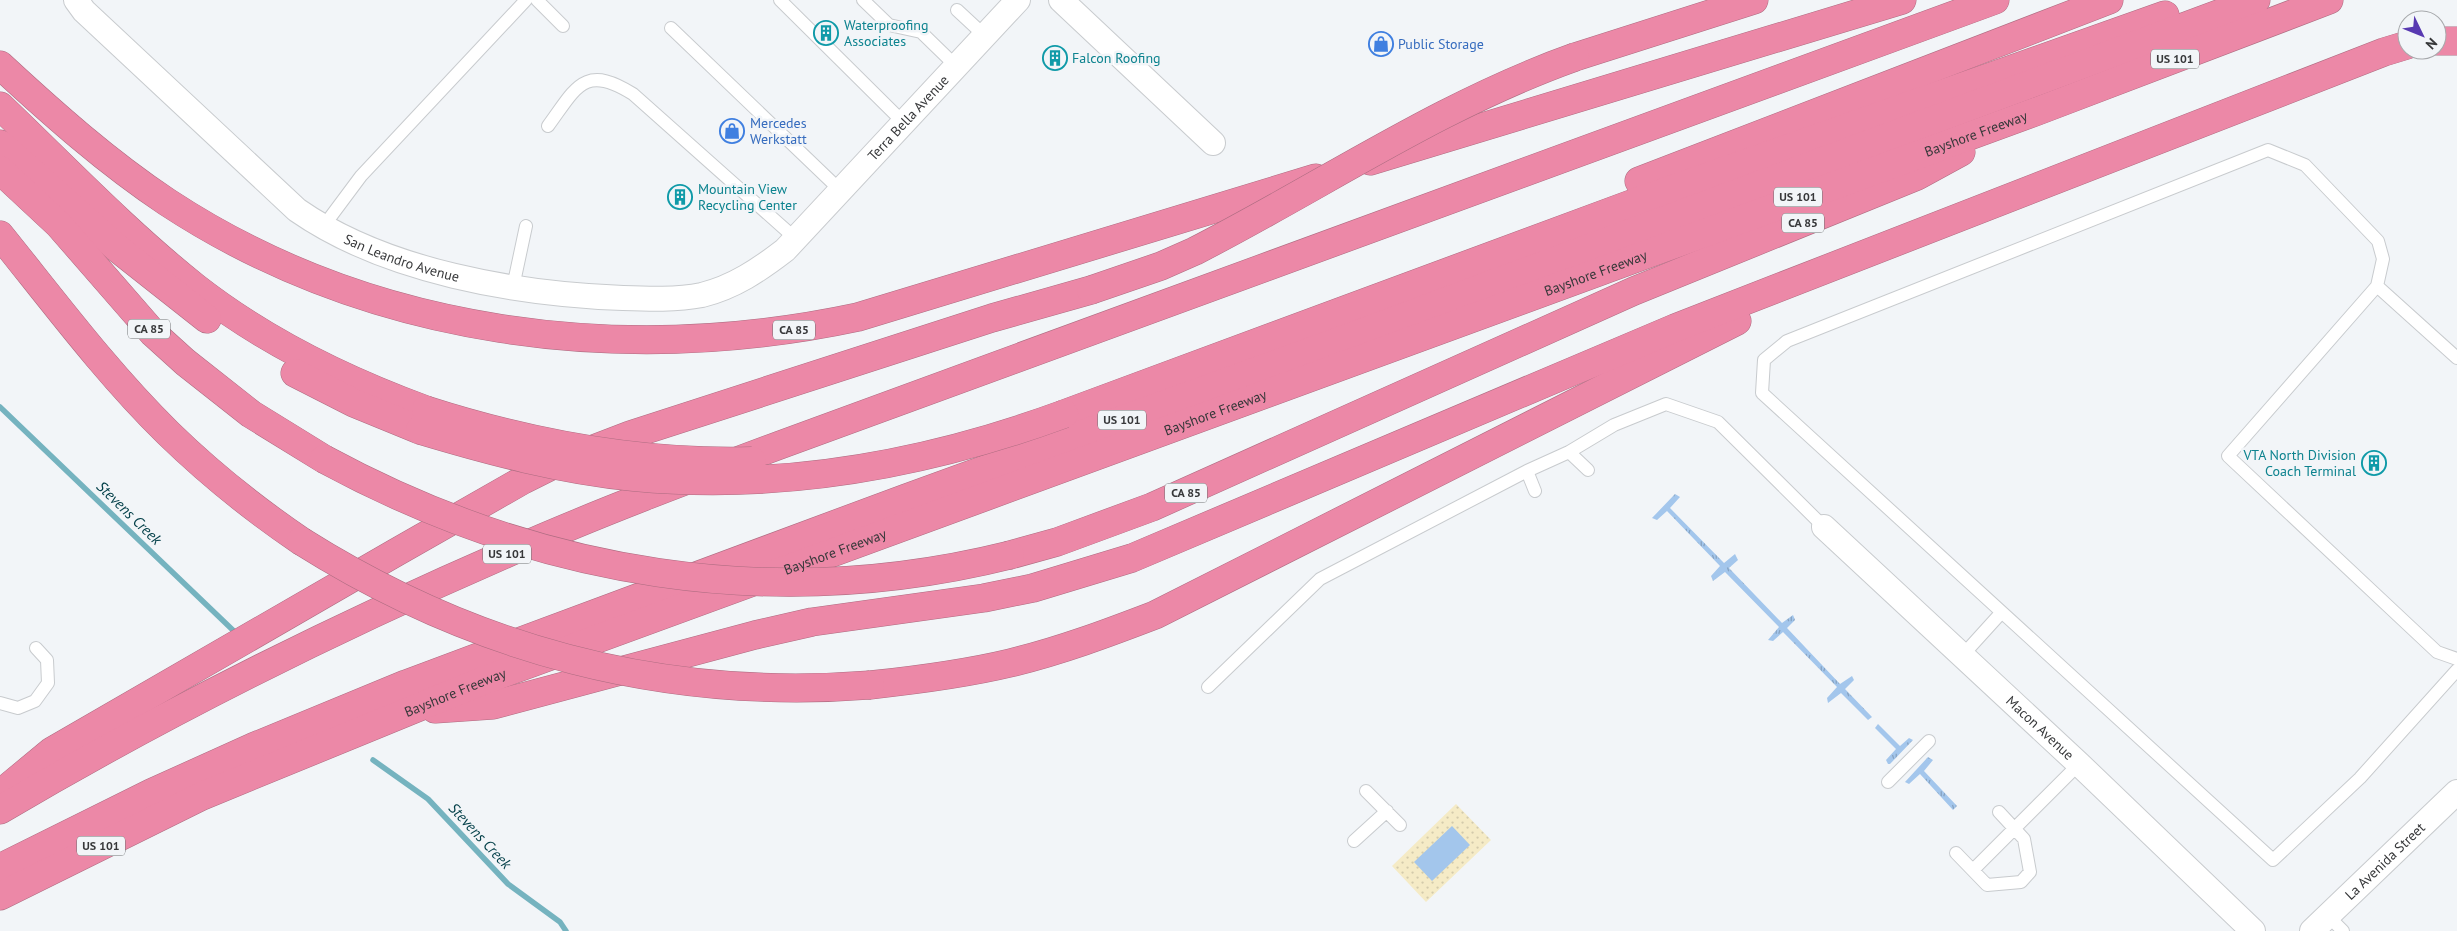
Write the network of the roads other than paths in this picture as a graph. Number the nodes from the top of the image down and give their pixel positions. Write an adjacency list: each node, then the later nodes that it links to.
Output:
1 (76, 0): 33 (street, San Leandro Avenue)
2 (526, 0): 33 (lane)
3 (537, 0): 17 (lane)
4 (780, 0): 25 (lane)
5 (863, 0): 22 (lane)
6 (1018, 0): 19 (street, Terra Bella Avenue)
7 (1061, 0): 27 (street)
8 (1754, 0): 60 (highway, bridge)
9 (1834, 0): 29 (highway)
10 (1902, 0): 29 (highway, CA 85)
11 (1995, 0): 61 (highway, US 101)
12 (2109, 0): 40 (highway)
13 (2209, 0): 40 (highway)
14 (2256, 0): 68 (highway, US 101)
15 (2329, 0): 24 (highway, Bayshore Freeway / US 101)
16 (957, 10): 19 (lane)
17 (563, 26)
18 (671, 28): 31 (lane)
19 (985, 36): 22 (street, Terra Bella Avenue)
20 (2397, 49): 36 (highway)
21 (0, 65): 29 (highway, CA 85)
22 (957, 66): 25 (street, Terra Bella Avenue)
23 (0, 106): 41 (highway)
24 (2035, 112): 30 (highway, CA 85, bridge); 54 (highway, Bayshore Freeway / US 101)
25 (904, 123): 31 (street, Terra Bella Avenue)
26 (548, 126): 35 (lane)
27 (1213, 143)
28 (0, 144): 41 (highway)
29 (1411, 149)
30 (0, 170)
31 (841, 191): 35 (street, Terra Bella Avenue)
32 (526, 226): 38 (lane)
33 (323, 227): 38 (street, San Leandro Avenue)
34 (0, 235): 36 (highway, bridge)
35 (798, 237): 38 (street, San Leandro Avenue)
36 (1901, 241): 54 (highway)
37 (2377, 286): 39 (lane); 47 (lane); 50 (lane)
38 (513, 287)
39 (2457, 358)
40 (1061, 405): 41 (highway, bridge)
41 (423, 420)
42 (1569, 452): 43 (lane); 44 (lane); 46 (lane)
43 (1588, 470)
44 (1527, 471): 45 (lane); 52 (lane)
45 (1535, 491)
46 (1824, 527): 49 (street, Macon Avenue)
47 (2001, 613): 49 (lane); 51 (lane)
48 (36, 648): 53 (lane)
49 (1962, 656): 56 (street, Macon Avenue)
50 (2457, 659)
51 (2457, 670)
52 (1208, 688)
53 (0, 703)
54 (411, 711): 70 (highway, Bayshore Freeway / US 101)
55 (1929, 741): 57 (lane)
56 (2079, 764): 65 (lane); 72 (street, Macon Avenue)
57 (1888, 782)
58 (1366, 791): 62 (lane)
59 (2457, 792): 71 (street, La Avenida Street)
60 (0, 794)
61 (0, 810)
62 (1386, 811): 64 (lane); 66 (lane)
63 (1998, 812): 65 (lane)
64 (1400, 825)
65 (2014, 829): 69 (lane); 69 (lane)
66 (1354, 841)
67 (1956, 853): 69 (lane)
68 (0, 868)
69 (1973, 870)
70 (0, 896)
71 (2328, 926)
72 (2252, 931)

